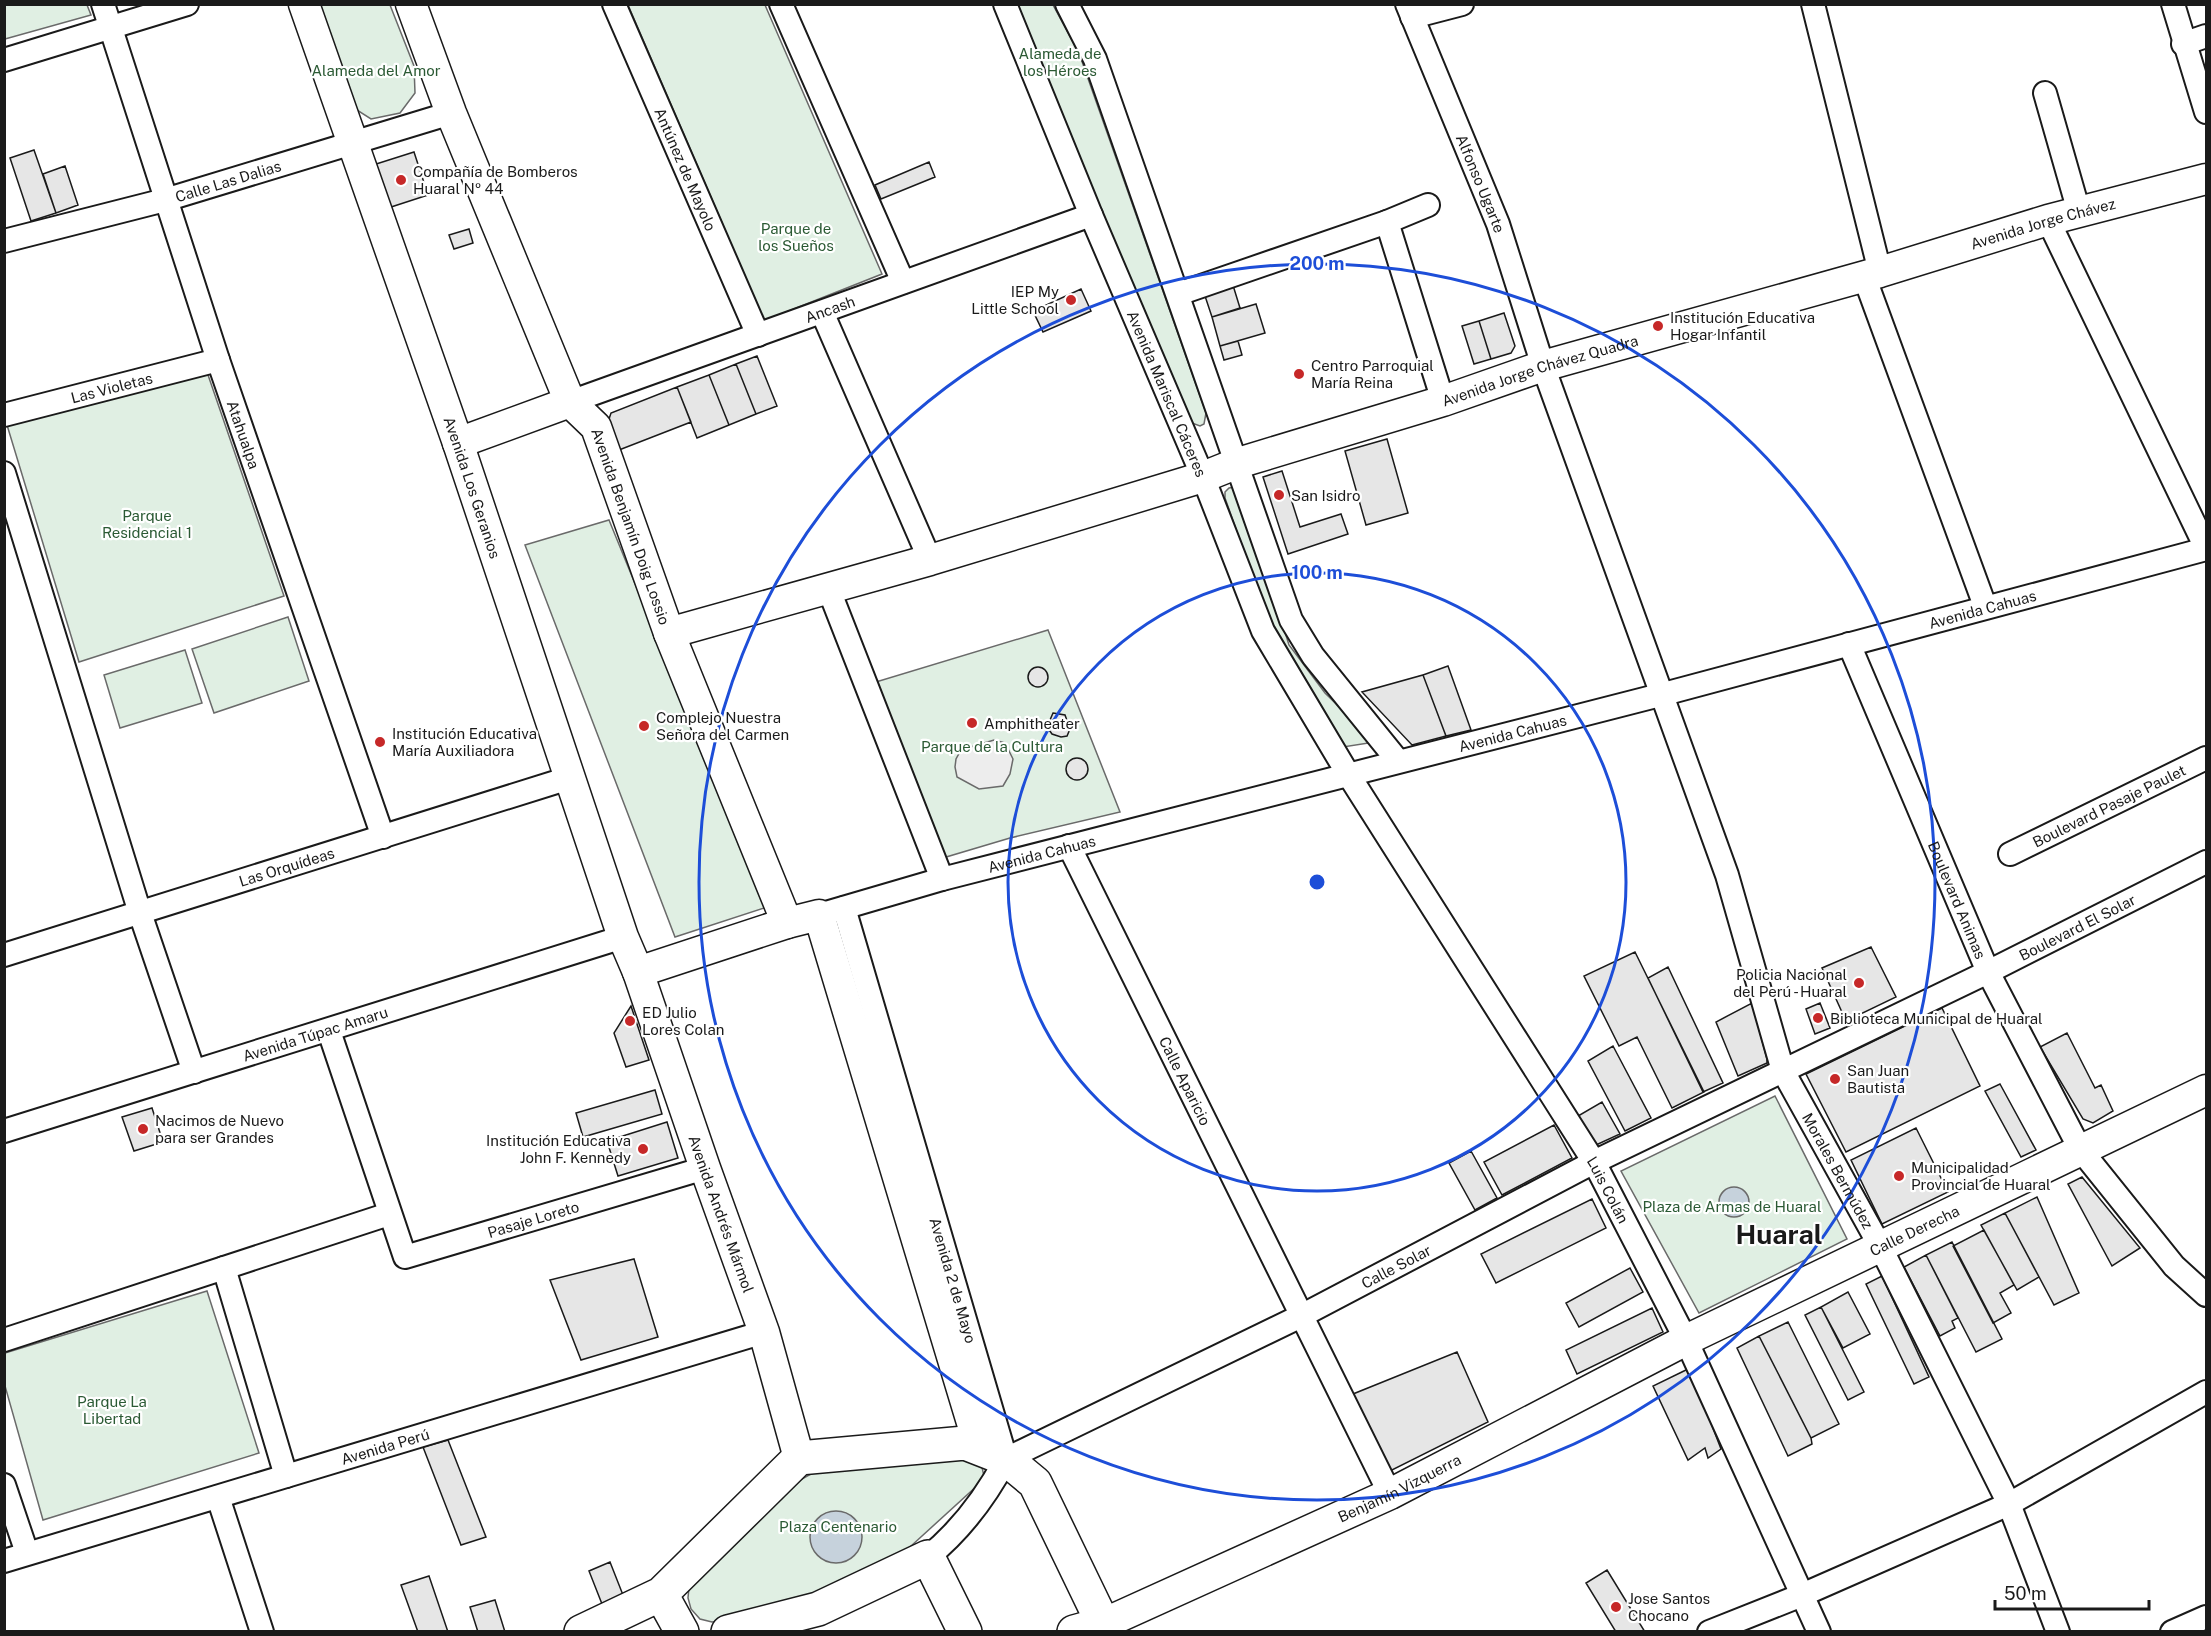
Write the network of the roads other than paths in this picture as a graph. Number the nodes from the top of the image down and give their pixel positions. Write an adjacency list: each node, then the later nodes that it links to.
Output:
1 (103, 4): 13 (street, Atahualpa)
2 (187, 4): 13 (street)
3 (304, 4): 20 (main road, Avenida Los Geranios)
4 (411, 4): 19 (main road, Avenida Benjamín Doig Lossio)
5 (614, 4): 33 (street, Antúnez de Mayolo)
6 (781, 4): 30 (street)
7 (1005, 4): 25 (street, Avenida Mariscal Cáceres)
8 (1067, 4): 31 (street)
9 (1462, 4): 12 (street)
10 (1813, 4): 29 (street)
11 (2173, 4): 15 (street)
12 (1409, 11): 35 (street, Alfonso Ugarte)
13 (111, 29): 16 (street); 22 (street, Atahualpa)
14 (2206, 36): 15 (street)
15 (2183, 44): 18 (street)
16 (4, 60)
17 (2045, 93): 24 (street)
18 (2206, 112)
19 (451, 113): 20 (street, Calle Las Dalias); 37 (main road, Avenida Benjamín Doig Lossio)
20 (354, 144): 22 (street, Calle Las Dalias); 39 (main road, Avenida Los Geranios)
21 (2206, 179): 24 (main road, Avenida Jorge Chávez)
22 (165, 200): 28 (street, Calle Las Dalias); 34 (street, Atahualpa)
23 (1428, 205): 27 (street)
24 (2079, 212): 26 (main road, Avenida Jorge Chávez)
25 (1091, 214): 30 (street, Ancash); 42 (street, Avenida Mariscal Cáceres)
26 (2048, 220): 29 (main road, Avenida Jorge Chávez); 43 (street)
27 (1387, 222): 31 (street); 36 (street)
28 (4, 241)
29 (1872, 274): 35 (main road, Avenida Jorge Chávez Quadra); 46 (street)
30 (903, 282): 32 (street, Ancash)
31 (1178, 294): 40 (street)
32 (822, 312): 33 (street, Ancash); 44 (street)
33 (758, 335): 37 (street, Ancash)
34 (218, 360): 38 (street, Las Violetas); 54 (street, Atahualpa)
35 (1543, 366): 36 (main road, Avenida Jorge Chávez Quadra); 49 (street, Alfonso Ugarte)
36 (1443, 401): 40 (main road, Avenida Jorge Chávez Quadra)
37 (570, 402): 39 (main road); 47 (main road, Avenida Benjamín Doig Lossio)
38 (4, 414)
39 (458, 443): 53 (main road, Avenida Los Geranios)
40 (1238, 463): 42 (main road, Avenida Jorge Chávez Quadra); 51 (street)
41 (4, 473): 60 (street)
42 (1203, 477): 44 (main road, Avenida Jorge Chávez Quadra); 52 (street, Avenida Mariscal Cáceres)
43 (2206, 548): 46 (street, Avenida Cahuas)
44 (930, 560): 45 (main road, Avenida Jorge Chávez Quadra)
45 (829, 590): 47 (main road, Avenida Jorge Chávez Quadra); 58 (street)
46 (1985, 606): 48 (street, Avenida Cahuas)
47 (669, 633): 61 (main road, Avenida Benjamín Doig Lossio)
48 (1849, 644): 49 (street, Avenida Cahuas); 65 (street, Boulevard Animas)
49 (1660, 695): 51 (street, Avenida Cahuas); 67 (street, Morales Bermúdez)
50 (2206, 758): 56 (street, Boulevard Pasaje Paulet)
51 (1398, 761): 52 (street, Avenida Cahuas)
52 (1348, 774): 55 (street, Avenida Cahuas); 72 (street, Luis Colán)
53 (569, 778): 54 (street, Las Orquídeas); 62 (main road, Avenida Los Geranios)
54 (383, 837): 60 (street, Las Orquídeas)
55 (1069, 846): 58 (street, Avenida Cahuas); 78 (street, Calle Aparicio)
56 (2010, 854)
57 (2206, 862): 65 (street, Boulevard El Solar)
58 (942, 879): 59 (street, Avenida Cahuas)
59 (831, 911): 61 (main road); 83 (main road, Avenida 2 de Mayo)
60 (140, 913): 63 (street, Las Orquídeas); 68 (street)
61 (787, 923): 64 (main road)
62 (623, 937): 64 (main road, Avenida Los Geranios); 66 (street, Avenida Túpac Amaru)
63 (4, 956)
64 (638, 972): 73 (main road, Avenida Andrés Mármol)
65 (1988, 972): 67 (street, Boulevard El Solar); 71 (street, Boulevard Animas)
66 (329, 1030): 68 (street, Avenida Túpac Amaru); 74 (street)
67 (1783, 1071): 72 (street, Calle Solar); 75 (street, Morales Bermúdez)
68 (194, 1072): 70 (street, Avenida Túpac Amaru)
69 (2206, 1090): 71 (main road, Calle Derecha)
70 (4, 1131)
71 (2080, 1149): 75 (main road, Calle Derecha); 77 (street, Boulevard Animas)
72 (1594, 1162): 78 (street, Calle Solar); 81 (street, Luis Colán)
73 (705, 1168): 74 (street, Pasaje Loreto); 79 (main road, Avenida Andrés Mármol)
74 (389, 1214): 76 (street)
75 (1880, 1246): 81 (main road, Calle Derecha); 89 (street, Morales Bermúdez)
76 (224, 1268): 80 (street); 85 (street)
77 (2206, 1295)
78 (1302, 1315): 83 (street, Calle Solar); 87 (street, Calle Aparicio)
79 (764, 1332): 84 (main road, Avenida Andrés Mármol); 85 (street, Avenida Perú)
80 (4, 1340)
81 (1686, 1340): 87 (main road, Benjamín Vizquerra); 94 (street, Luis Colán)
82 (2206, 1392): 89 (street)
83 (993, 1454): 84 (highway); 91 (street); 96 (highway)
84 (799, 1458): 93 (highway)
85 (286, 1476): 88 (street, Avenida Perú)
86 (4, 1485): 90 (street)
87 (1390, 1494): 96 (main road, Benjamín Vizquerra)
88 (218, 1497): 90 (street, Avenida Perú); 97 (street)
89 (2009, 1504): 94 (street); 104 (street, Morales Bermúdez)
90 (27, 1554): 92 (street, Avenida Perú)
91 (928, 1557): 100 (highway); 101 (highway)
92 (4, 1561)
93 (661, 1594): 98 (highway); 99 (highway)
94 (1802, 1595): 102 (street); 103 (street, Luis Colán)
95 (2206, 1617): 105 (street)
96 (1095, 1629)
97 (262, 1632)
98 (582, 1632)
99 (682, 1632)
100 (728, 1632)
101 (965, 1632)
102 (1709, 1632)
103 (1819, 1632)
104 (2058, 1632)
105 (2172, 1632)

